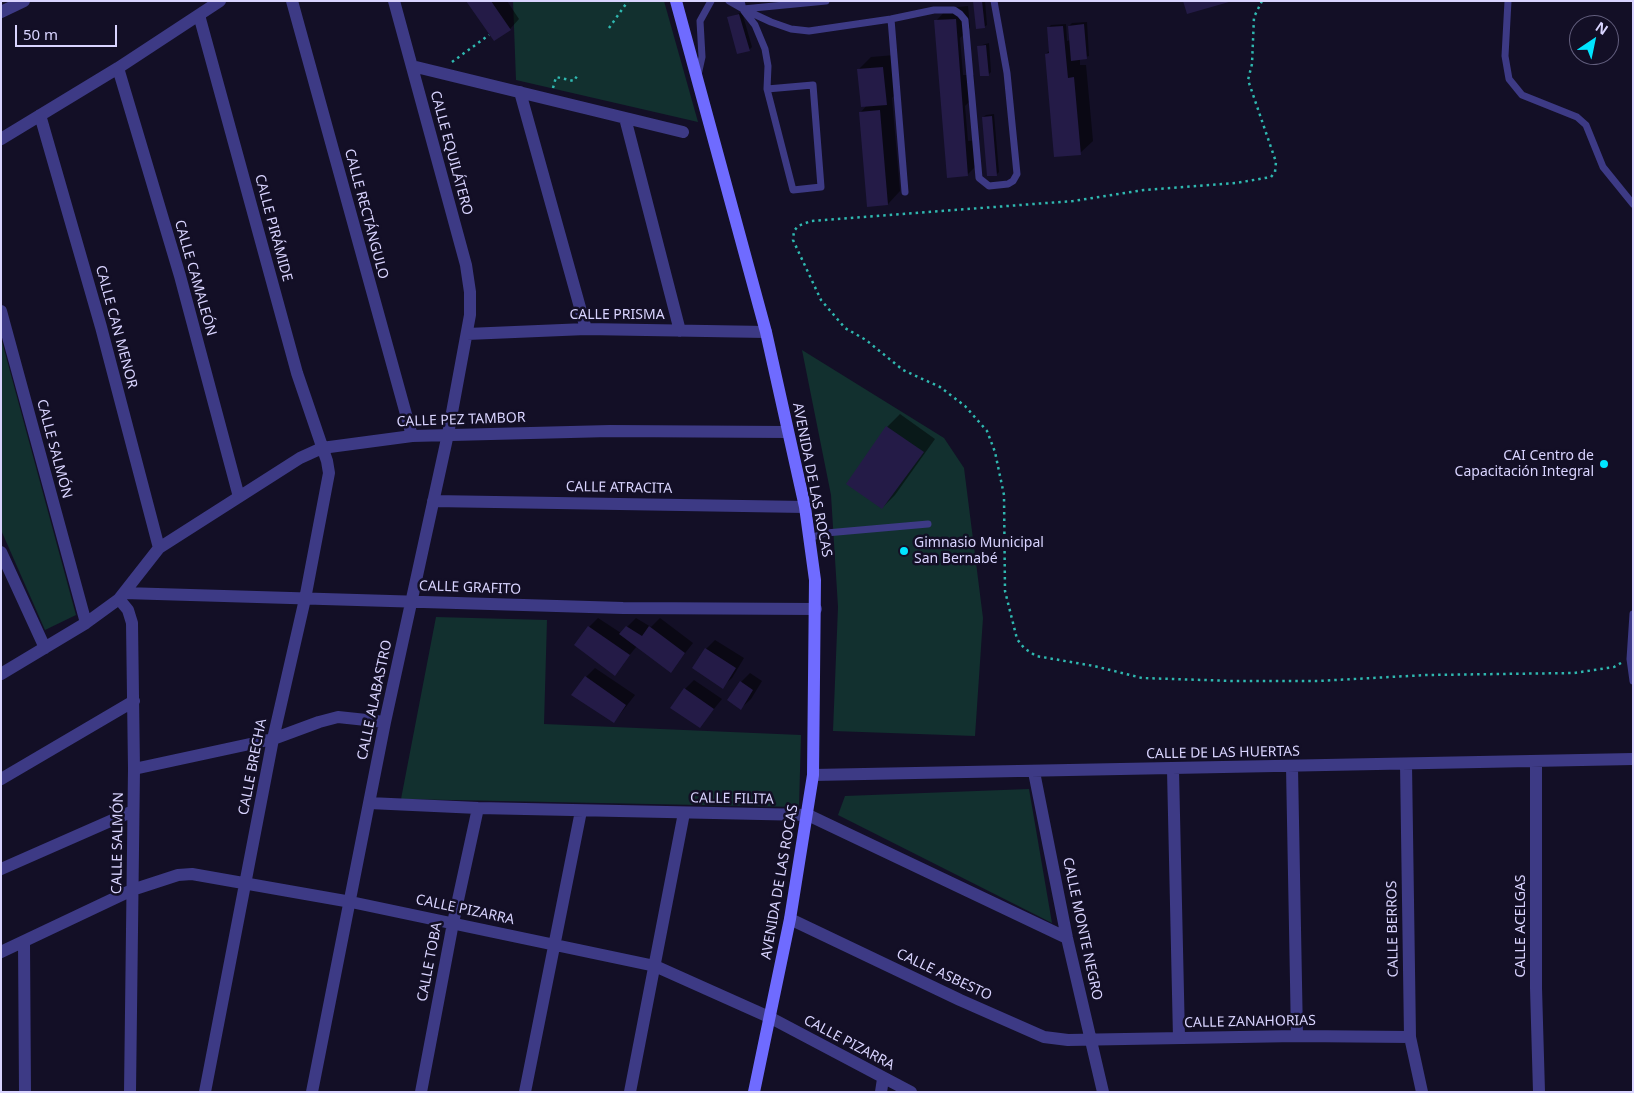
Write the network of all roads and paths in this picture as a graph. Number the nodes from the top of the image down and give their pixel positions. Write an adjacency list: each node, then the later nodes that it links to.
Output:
1 (24, 1): 14 (street)
2 (220, 1): 15 (street)
3 (292, 1): 41 (street, CALLE RECTÁNGULO)
4 (394, 1): 19 (street, CALLE EQUILÁTERO)
5 (628, 1): 17 (path)
6 (711, 1): 23 (lane)
7 (728, 1): 13 (lane)
8 (826, 1): 13 (lane)
9 (994, 1): 16 (lane)
10 (1262, 1): 57 (path)
11 (1508, 1): 32 (lane)
12 (679, 2): 23 (street, AVENIDA DE LAS ROCAS)
13 (742, 5): 16 (lane); 24 (lane)
14 (1, 12)
15 (199, 15): 20 (street); 42 (street, CALLE PIRÁMIDE)
16 (891, 19): 31 (lane)
17 (609, 28)
18 (490, 35): 21 (path)
19 (412, 66): 21 (street); 34 (street, CALLE EQUILÁTERO)
20 (118, 68): 27 (street); 43 (street, CALLE CAMALEÓN)
21 (439, 72): 25 (street)
22 (577, 76): 26 (path)
23 (697, 78): 37 (street, AVENIDA DE LAS ROCAS)
24 (767, 89): 24 (lane)
25 (520, 92): 26 (street); 35 (street)
26 (550, 100): 28 (street)
27 (40, 115): 30 (street); 48 (street, CALLE CAN MENOR)
28 (625, 118): 29 (street); 36 (street)
29 (683, 132)
30 (1, 139)
31 (905, 192)
32 (1633, 204)
33 (1, 311): 55 (street, CALLE SALMÓN)
34 (470, 315): 38 (street, CALLE ALABASTRO)
35 (586, 330): 36 (street, CALLE PRISMA); 38 (street, CALLE PRISMA)
36 (680, 330): 37 (street, CALLE PRISMA)
37 (766, 332): 39 (street, AVENIDA DE LAS ROCAS)
38 (467, 334): 40 (street, CALLE ALABASTRO)
39 (788, 432): 40 (street, CALLE PEZ TAMBOR); 45 (street, AVENIDA DE LAS ROCAS)
40 (448, 434): 41 (street, CALLE PEZ TAMBOR); 44 (street, CALLE ALABASTRO)
41 (412, 436): 42 (street, CALLE PEZ TAMBOR)
42 (322, 448): 43 (street, CALLE PEZ TAMBOR); 51 (street, CALLE BRECHA)
43 (239, 497): 48 (street, CALLE PEZ TAMBOR)
44 (434, 501): 45 (street, CALLE ATRACITA); 52 (street, CALLE ALABASTRO)
45 (804, 507): 47 (street, AVENIDA DE LAS ROCAS)
46 (928, 524): 47 (lane)
47 (809, 538): 53 (street, AVENIDA DE LAS ROCAS)
48 (159, 548): 50 (street, CALLE PEZ TAMBOR)
49 (1, 552): 56 (street)
50 (122, 596): 51 (street, CALLE GRAFITO); 55 (street, CALLE PEZ TAMBOR); 60 (street, CALLE SALMÓN)
51 (305, 599): 52 (street, CALLE GRAFITO); 62 (street, CALLE BRECHA)
52 (410, 601): 53 (street, CALLE GRAFITO); 61 (street, CALLE ALABASTRO)
53 (816, 609): 70 (street, AVENIDA DE LAS ROCAS)
54 (1633, 614): 57 (lane)
55 (86, 623): 56 (street, CALLE PEZ TAMBOR)
56 (45, 648): 58 (street, CALLE PEZ TAMBOR)
57 (1630, 659): 59 (lane)
58 (1, 674)
59 (1633, 680)
60 (134, 701): 67 (street, CALLE SALMÓN); 71 (street)
61 (385, 722): 62 (street); 72 (street, CALLE ALABASTRO)
62 (273, 739): 67 (street); 79 (street, CALLE BRECHA)
63 (1633, 758): 64 (street, CALLE DE LAS HUERTAS)
64 (1536, 761): 65 (street, CALLE DE LAS HUERTAS); 107 (street, CALLE ACELGAS)
65 (1406, 764): 66 (street, CALLE DE LAS HUERTAS); 91 (street, CALLE BERROS)
66 (1292, 767): 68 (street, CALLE DE LAS HUERTAS); 90 (street)
67 (134, 769): 74 (street, CALLE SALMÓN)
68 (1172, 770): 69 (street, CALLE DE LAS HUERTAS); 92 (street)
69 (1034, 772): 70 (street, CALLE DE LAS HUERTAS); 84 (street, CALLE MONTE NEGRO)
70 (813, 775): 77 (street, AVENIDA DE LAS ROCAS)
71 (1, 779)
72 (369, 803): 73 (street, CALLE FILITA); 81 (street, CALLE ALABASTRO)
73 (478, 808): 75 (street, CALLE FILITA); 83 (street, CALLE TOBA)
74 (133, 811): 78 (street); 80 (street, CALLE SALMÓN)
75 (581, 811): 76 (street, CALLE FILITA); 86 (street)
76 (684, 813): 77 (street, CALLE FILITA); 88 (street)
77 (808, 815): 82 (street, AVENIDA DE LAS ROCAS); 84 (street, CALLE FILITA)
78 (1, 870)
79 (247, 882): 80 (street, CALLE PIZARRA); 81 (street, CALLE PIZARRA); 97 (street, CALLE BRECHA)
80 (132, 890): 85 (street, CALLE PIZARRA); 96 (street, CALLE SALMÓN)
81 (351, 902): 83 (street, CALLE PIZARRA); 98 (street, CALLE ALABASTRO)
82 (790, 919): 89 (street, AVENIDA DE LAS ROCAS); 93 (street, CALLE ASBESTO)
83 (453, 923): 86 (street, CALLE PIZARRA); 99 (street, CALLE TOBA)
84 (1067, 938): 93 (street, CALLE MONTE NEGRO)
85 (24, 942): 87 (street, CALLE PIZARRA); 95 (street)
86 (554, 944): 88 (street, CALLE PIZARRA); 100 (street)
87 (1, 952)
88 (655, 966): 89 (street, CALLE PIZARRA); 101 (street)
89 (769, 1017): 94 (street, CALLE PIZARRA); 102 (street, AVENIDA DE LAS ROCAS)
90 (1298, 1036): 91 (street, CALLE ZANAHORIAS); 92 (street, CALLE ZANAHORIAS)
91 (1410, 1037): 106 (street, CALLE BERROS)
92 (1179, 1038): 93 (street, CALLE ZANAHORIAS)
93 (1090, 1040): 105 (street, CALLE MONTE NEGRO)
94 (883, 1079): 103 (street); 104 (street, CALLE PIZARRA)
95 (25, 1092)
96 (130, 1092)
97 (205, 1092)
98 (312, 1092)
99 (421, 1092)
100 (525, 1092)
101 (630, 1092)
102 (754, 1092)
103 (881, 1092)
104 (910, 1092)
105 (1103, 1092)
106 (1422, 1092)
107 (1539, 1092)

